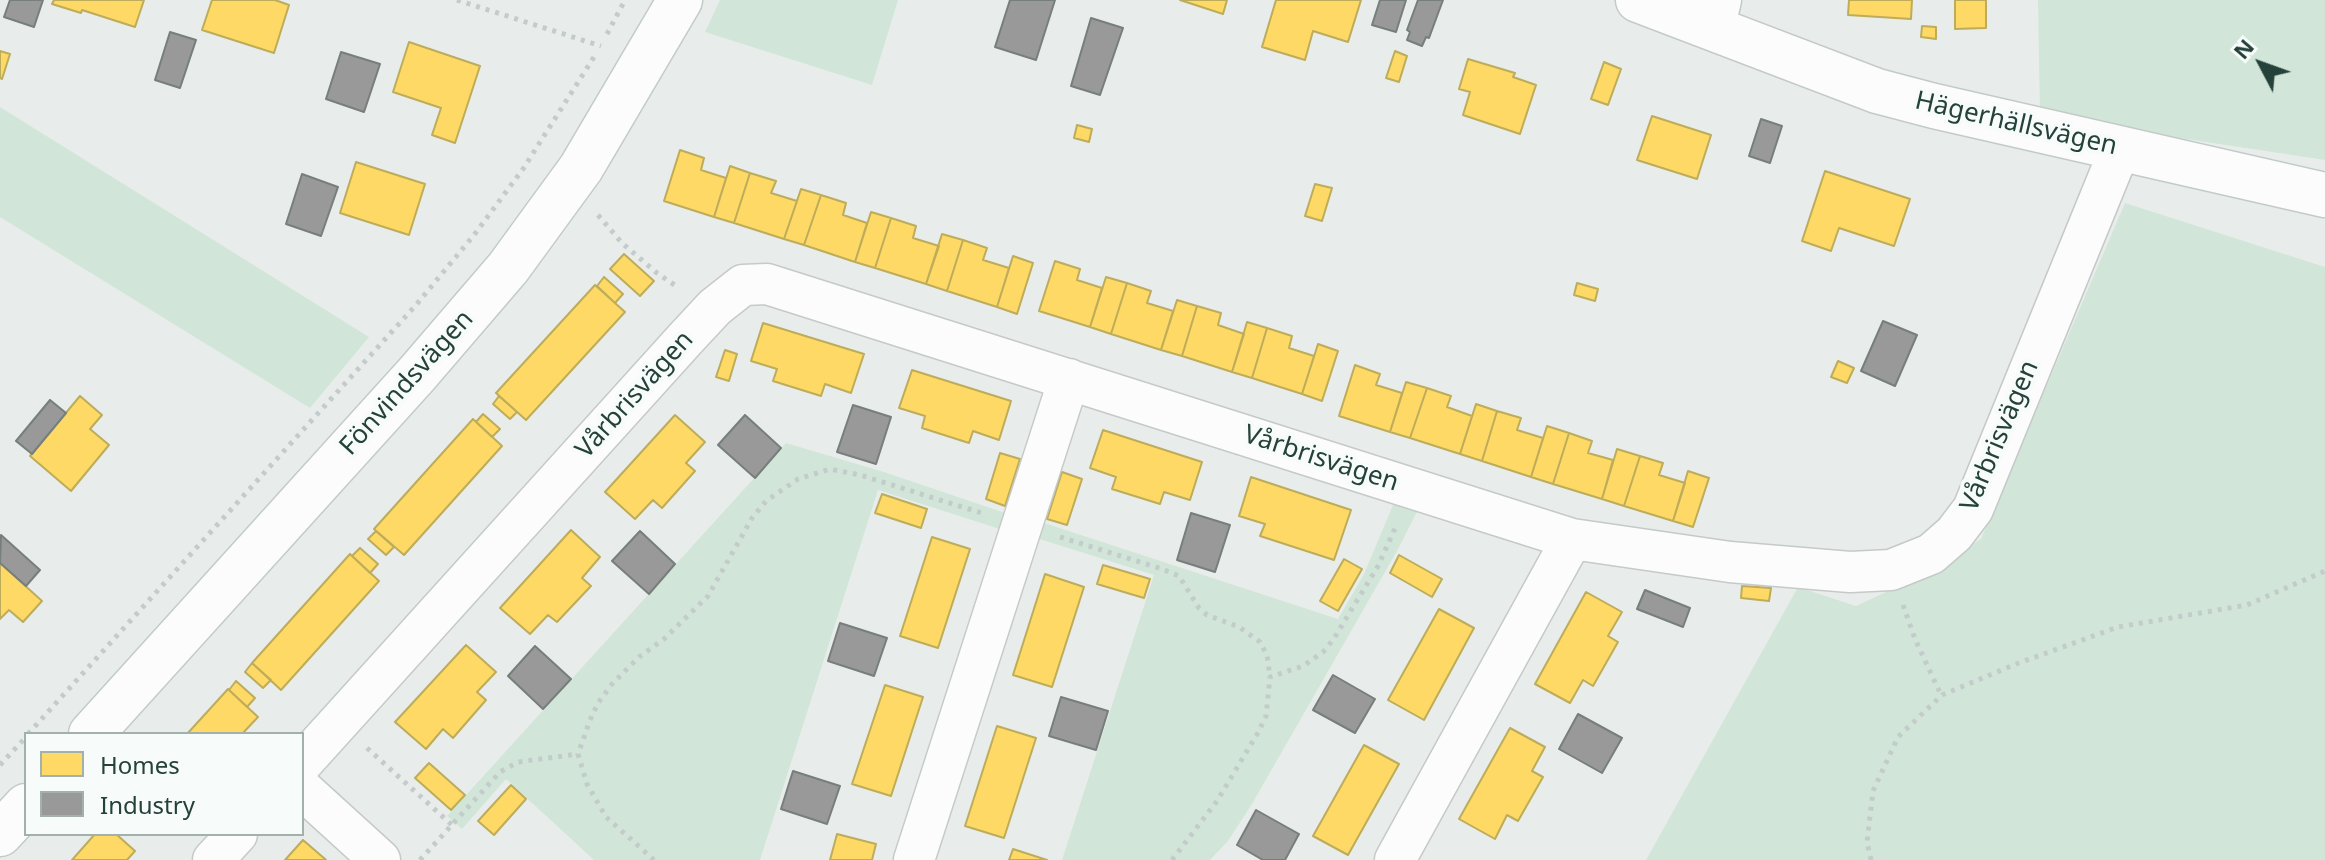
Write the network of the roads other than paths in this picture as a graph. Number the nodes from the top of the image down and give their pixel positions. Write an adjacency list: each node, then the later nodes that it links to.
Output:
1 (680, 0): 8 (street, Fönvindsvägen)
2 (1638, 0): 3 (street, Hägerhällsvägen)
3 (1718, 15): 4 (street, Hägerhällsvägen)
4 (2120, 149): 5 (street, Hägerhällsvägen); 7 (street, Vårbrisvägen)
5 (2325, 195)
6 (1069, 379): 7 (street, Vårbrisvägen); 9 (street, Vårbrisvägen); 16 (street)
7 (1572, 539): 17 (street)
8 (93, 732)
9 (304, 761)
10 (304, 791): 15 (street)
11 (24, 808): 12 (street)
12 (0, 834)
13 (235, 836): 14 (street)
14 (213, 860)
15 (380, 860)
16 (914, 860)
17 (1395, 860)

